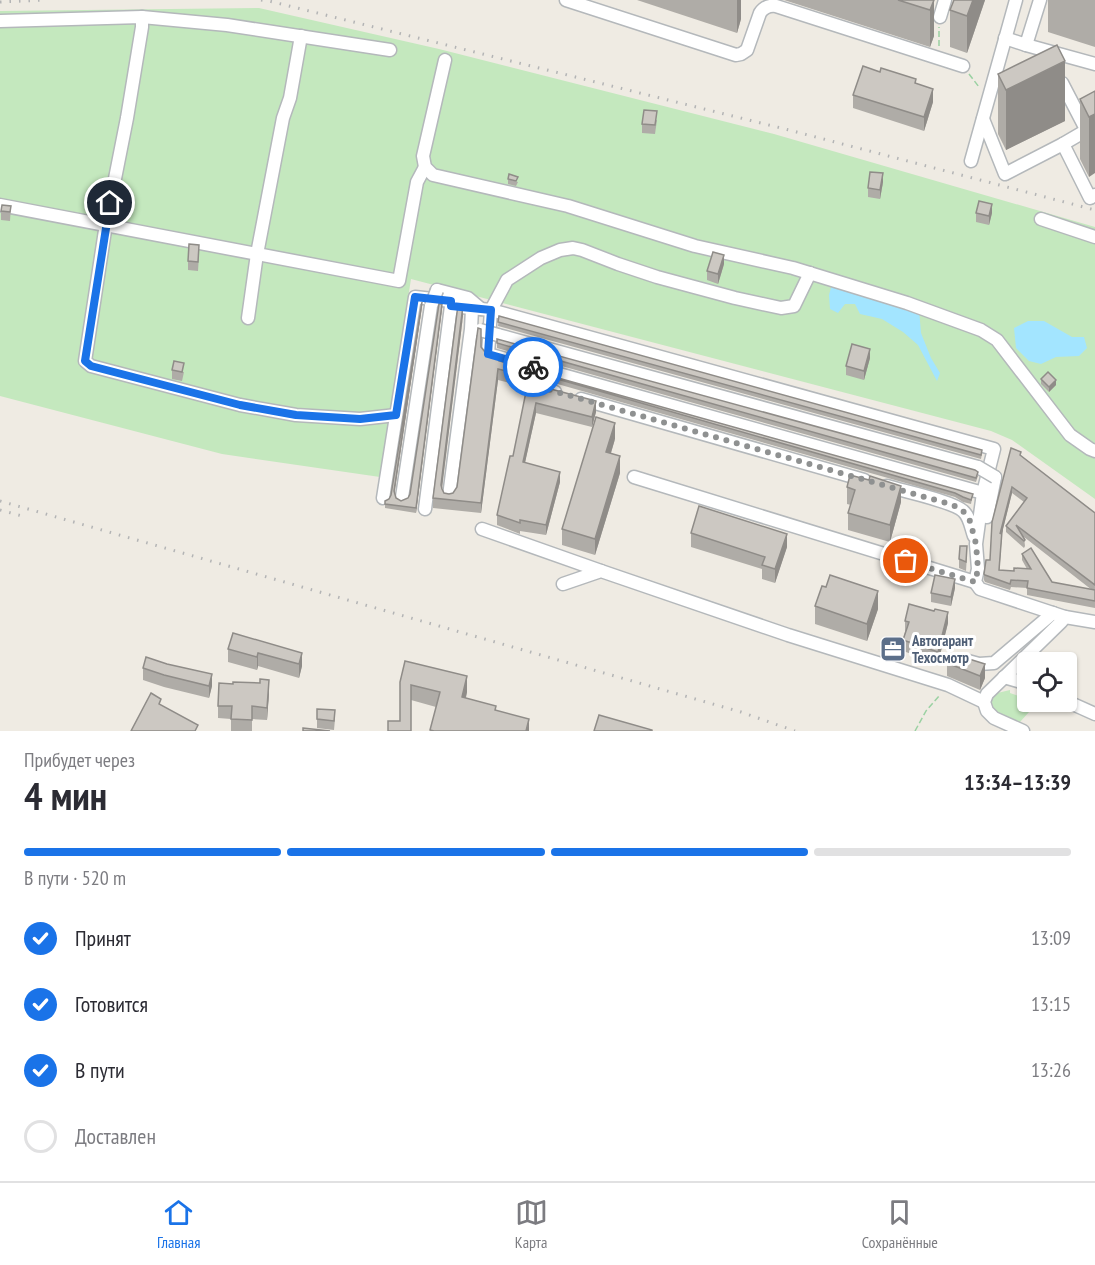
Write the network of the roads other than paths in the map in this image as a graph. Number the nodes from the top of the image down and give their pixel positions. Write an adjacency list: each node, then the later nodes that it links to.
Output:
1 (566, 0): 14 (street)
2 (945, 0): 6 (street)
3 (1016, 0): 9 (street)
4 (1040, 0): 10 (street)
5 (142, 17): 7 (street); 8 (street); 25 (street)
6 (940, 17)
7 (0, 21)
8 (301, 36): 11 (street); 27 (street)
9 (1005, 38): 10 (street); 16 (street)
10 (1026, 45): 13 (street)
11 (390, 50)
12 (445, 60): 21 (street)
13 (1095, 64)
14 (963, 66)
15 (1042, 93): 18 (street)
16 (984, 114): 17 (street); 19 (street); 20 (street)
17 (1001, 114)
18 (1091, 131): 19 (street)
19 (1062, 144): 22 (street)
20 (971, 161)
21 (425, 166): 27 (street); 28 (street)
22 (1095, 195)
23 (0, 205): 25 (street)
24 (1041, 219): 26 (street)
25 (106, 224): 27 (street); 34 (street)
26 (1095, 237)
27 (257, 254): 31 (street)
28 (810, 273): 30 (street); 35 (street)
29 (451, 306): 30 (street); 34 (street); 41 (street)
30 (482, 309): 32 (street); 33 (street); 37 (street); 39 (street, bridge)
31 (248, 318)
32 (475, 330): 38 (street); 44 (street, bridge)
33 (537, 368): 37 (street); 43 (street)
34 (396, 415): 40 (street)
35 (1095, 451)
36 (634, 477): 46 (street)
37 (983, 493): 43 (street)
38 (449, 496)
39 (402, 497)
40 (383, 498)
41 (425, 509)
42 (482, 529): 45 (street)
43 (976, 544): 44 (street)
44 (978, 569): 46 (street)
45 (601, 571): 47 (street); 53 (street)
46 (975, 582): 48 (street)
47 (563, 584)
48 (1059, 615): 49 (street); 50 (street); 51 (street)
49 (1095, 622)
50 (958, 658)
51 (1004, 677): 52 (street); 53 (street)
52 (1017, 681)
53 (984, 702): 56 (street)
54 (1077, 706): 55 (street)
55 (1095, 714)
56 (1023, 731)

